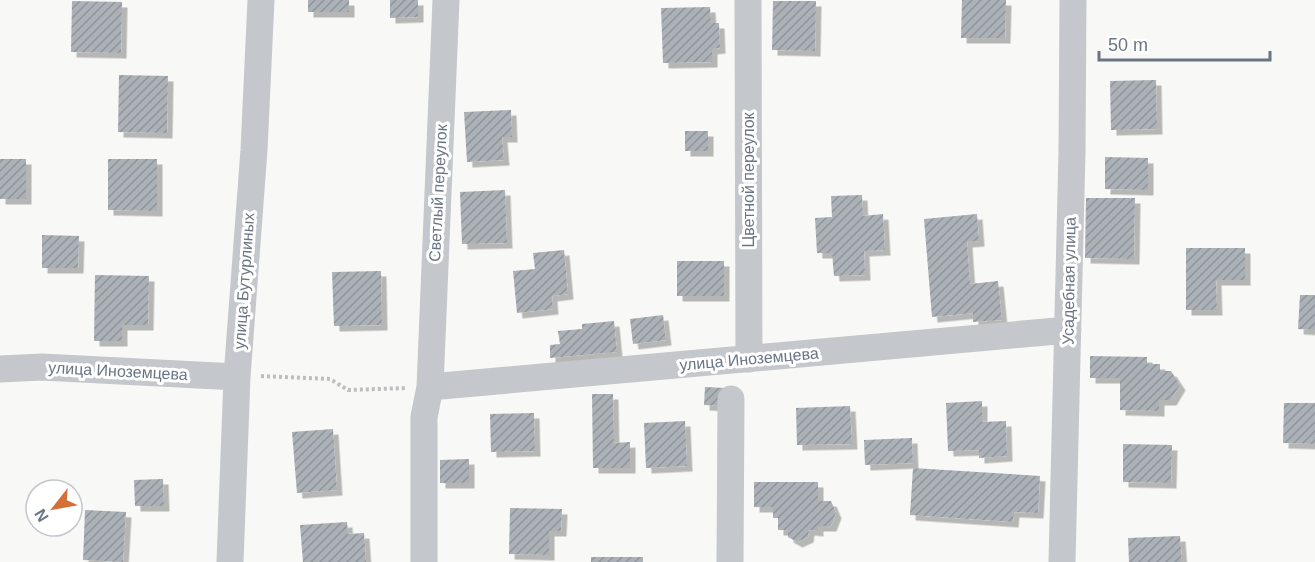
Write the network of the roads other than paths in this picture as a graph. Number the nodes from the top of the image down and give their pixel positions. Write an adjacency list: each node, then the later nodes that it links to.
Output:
1 (261, 0): 8 (street, улица Бутурлиных)
2 (446, 0): 9 (street, Светлый переулок)
3 (748, 0): 6 (street, Цветной переулок)
4 (1073, 0): 5 (street, Усадебная улица)
5 (1068, 330): 6 (street, улица Иноземцева); 14 (street, Усадебная улица)
6 (749, 359): 9 (street, улица Иноземцева)
7 (0, 369): 8 (street, улица Иноземцева)
8 (237, 377): 11 (street, улица Бутурлиных)
9 (429, 387): 12 (street, Светлый переулок)
10 (731, 399): 13 (street)
11 (230, 562)
12 (424, 562)
13 (730, 562)
14 (1062, 562)

